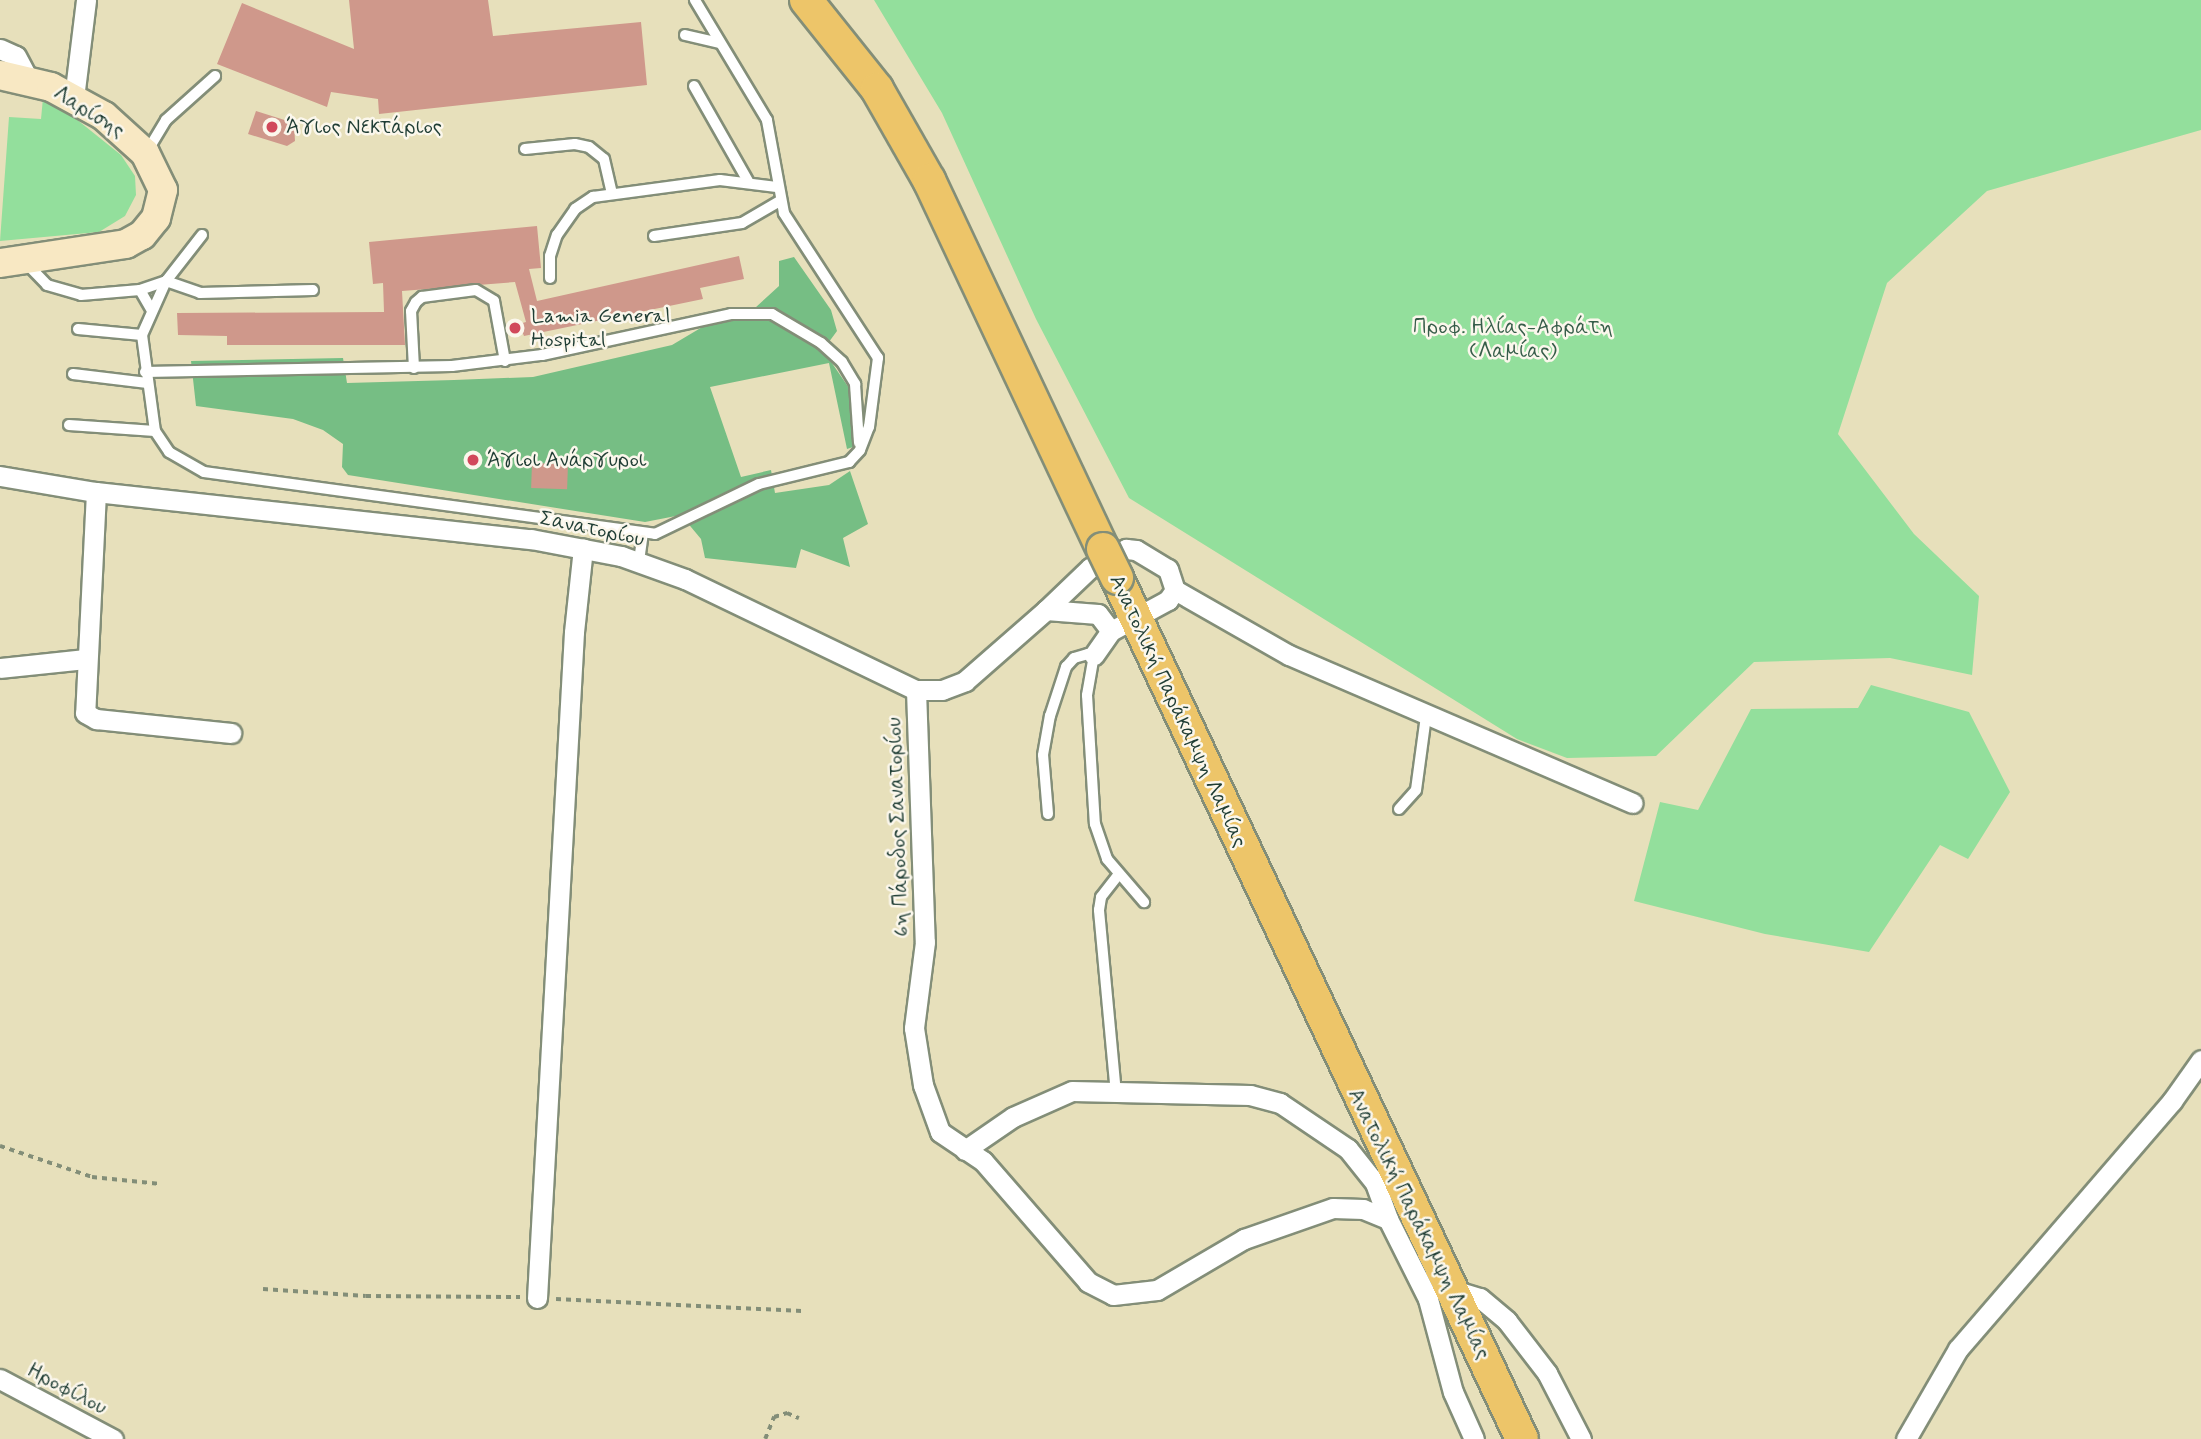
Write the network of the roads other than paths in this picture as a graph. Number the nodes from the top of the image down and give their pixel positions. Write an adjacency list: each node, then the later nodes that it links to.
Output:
1 (86, 0): 11 (street)
2 (695, 0): 5 (lane)
3 (806, 0): 42 (main road, Ανατολική Παράκαμψη Λαμίας, bridge)
4 (685, 35): 5 (lane)
5 (719, 44): 15 (lane)
6 (0, 49): 9 (street)
7 (0, 75): 9 (main road, Λαρίσης)
8 (215, 76): 13 (lane)
9 (29, 80): 11 (main road, Λαρίσης)
10 (694, 86): 14 (lane)
11 (74, 98): 13 (main road, Λαρίσης)
12 (525, 149): 16 (lane)
13 (145, 153): 20 (main road, Λαρίσης)
14 (748, 181): 15 (lane); 16 (lane)
15 (777, 187): 17 (lane)
16 (612, 193): 21 (lane)
17 (780, 201): 19 (lane); 34 (lane)
18 (202, 235): 22 (lane)
19 (654, 236)
20 (12, 262): 23 (lane)
21 (550, 278)
22 (166, 281): 23 (lane); 24 (lane); 25 (lane)
23 (140, 290): 25 (lane)
24 (313, 290)
25 (152, 311): 27 (lane)
26 (78, 328): 27 (lane)
27 (142, 335): 31 (lane)
28 (505, 361): 29 (lane); 29 (lane); 34 (lane)
29 (414, 368): 31 (lane)
30 (73, 374): 31 (lane)
31 (146, 377): 33 (lane)
32 (69, 425): 33 (lane)
33 (155, 431): 37 (lane)
34 (857, 454): 37 (lane)
35 (0, 476): 36 (street, Σανατορίου)
36 (96, 492): 38 (street, Σανατορίου); 44 (street)
37 (643, 534): 39 (lane)
38 (583, 548): 39 (street, Σανατορίου); 59 (street)
39 (639, 561): 46 (street, Σανατορίου)
40 (1175, 590): 41 (street); 42 (street); 47 (street)
41 (1046, 610): 42 (street); 46 (street)
42 (1123, 625): 43 (street); 57 (main road, Ανατολική Παράκαμψη Λαμίας)
43 (1094, 655): 51 (lane); 52 (lane)
44 (86, 659): 45 (street); 48 (street)
45 (0, 668)
46 (916, 690): 56 (street, 6η Πάροδος Σανατορίου)
47 (1426, 716): 49 (street); 50 (lane)
48 (232, 733)
49 (1633, 803)
50 (1399, 809)
51 (1048, 814)
52 (1119, 874): 53 (lane); 55 (lane)
53 (1144, 902)
54 (2201, 1060): 65 (street)
55 (1115, 1083)
56 (964, 1150): 57 (street); 57 (street, 6η Πάροδος Σανατορίου)
57 (1398, 1221): 58 (main road, Ανατολική Παράκαμψη Λαμίας); 62 (street)
58 (1450, 1289): 63 (main road, Ανατολική Παράκαμψη Λαμίας); 64 (street)
59 (537, 1298)
60 (0, 1379): 61 (street, Ηροφίλου)
61 (113, 1439)
62 (1474, 1439)
63 (1522, 1439)
64 (1581, 1439)
65 (1906, 1439)

